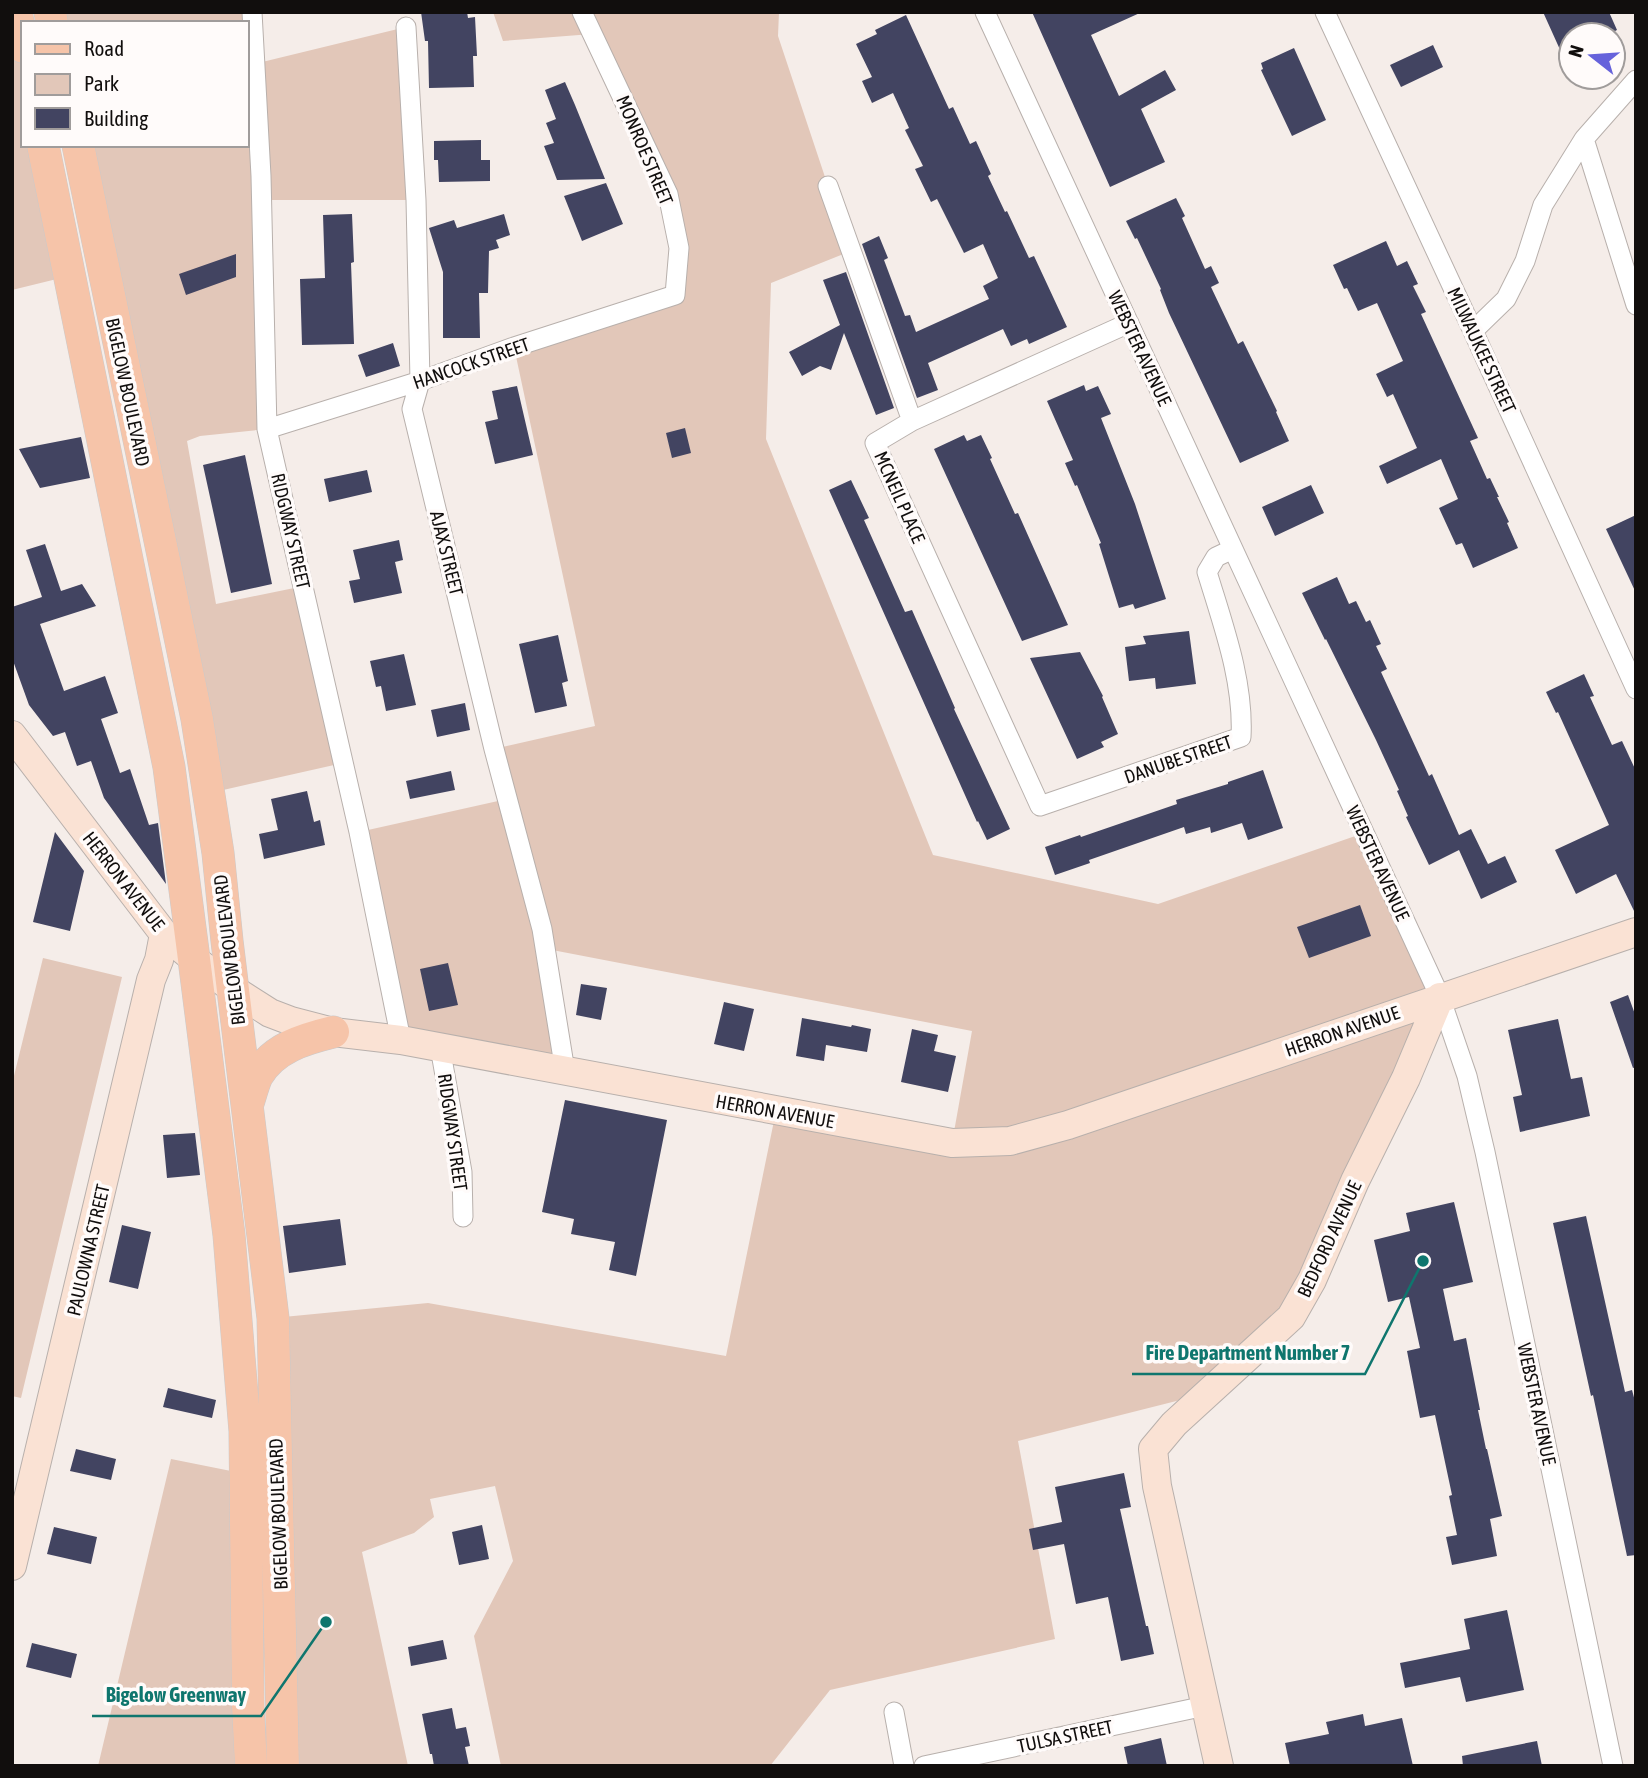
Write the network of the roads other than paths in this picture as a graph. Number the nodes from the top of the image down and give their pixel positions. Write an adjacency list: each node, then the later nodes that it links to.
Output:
1 (16, 12): 7 (main road)
2 (252, 12): 19 (street, RIDGWAY STREET)
3 (582, 12): 13 (street, MONROE STREET)
4 (985, 12): 15 (street, WEBSTER AVENUE)
5 (1325, 12): 16 (street, MILWAUKEE STREET)
6 (406, 27): 17 (street, AJAX STREET)
7 (21, 37)
8 (1636, 80): 9 (street)
9 (1584, 139): 14 (street); 16 (street)
10 (43, 147): 26 (main road, BIGELOW BOULEVARD)
11 (78, 147): 27 (main road, BIGELOW BOULEVARD)
12 (828, 186): 18 (street)
13 (674, 295): 17 (street, HANCOCK STREET)
14 (1636, 305)
15 (1129, 323): 18 (street, MCNEIL PLACE); 20 (street, WEBSTER AVENUE)
16 (1473, 331): 21 (street, MILWAUKEE STREET)
17 (419, 382): 19 (street, HANCOCK STREET); 32 (street, AJAX STREET)
18 (912, 421): 23 (street, MCNEIL PLACE)
19 (267, 429): 30 (street, RIDGWAY STREET)
20 (1233, 549): 23 (street, DANUBE STREET); 28 (street, WEBSTER AVENUE)
21 (1636, 689)
22 (12, 735): 25 (street, HERRON AVENUE)
23 (1040, 806)
24 (1636, 932): 28 (street, HERRON AVENUE)
25 (164, 934): 26 (street, HERRON AVENUE); 35 (street, PAULOWNA STREET)
26 (194, 959): 27 (street, HERRON AVENUE); 38 (main road, BIGELOW BOULEVARD)
27 (234, 990): 29 (street, HERRON AVENUE); 33 (main road, BIGELOW BOULEVARD)
28 (1440, 998): 32 (street, HERRON AVENUE); 36 (street, BEDFORD AVENUE); 43 (street, WEBSTER AVENUE)
29 (333, 1032): 30 (street, HERRON AVENUE); 33 (main road)
30 (401, 1040): 31 (street, HERRON AVENUE)
31 (440, 1047): 32 (street, HERRON AVENUE); 34 (street, RIDGWAY STREET)
32 (565, 1071)
33 (248, 1104): 39 (main road, BIGELOW BOULEVARD)
34 (463, 1217)
35 (12, 1566)
36 (1205, 1706): 41 (street, TULSA STREET); 42 (street, BEDFORD AVENUE)
37 (894, 1712): 40 (street)
38 (251, 1766)
39 (283, 1766)
40 (904, 1766)
41 (924, 1766)
42 (1219, 1766)
43 (1613, 1766)

